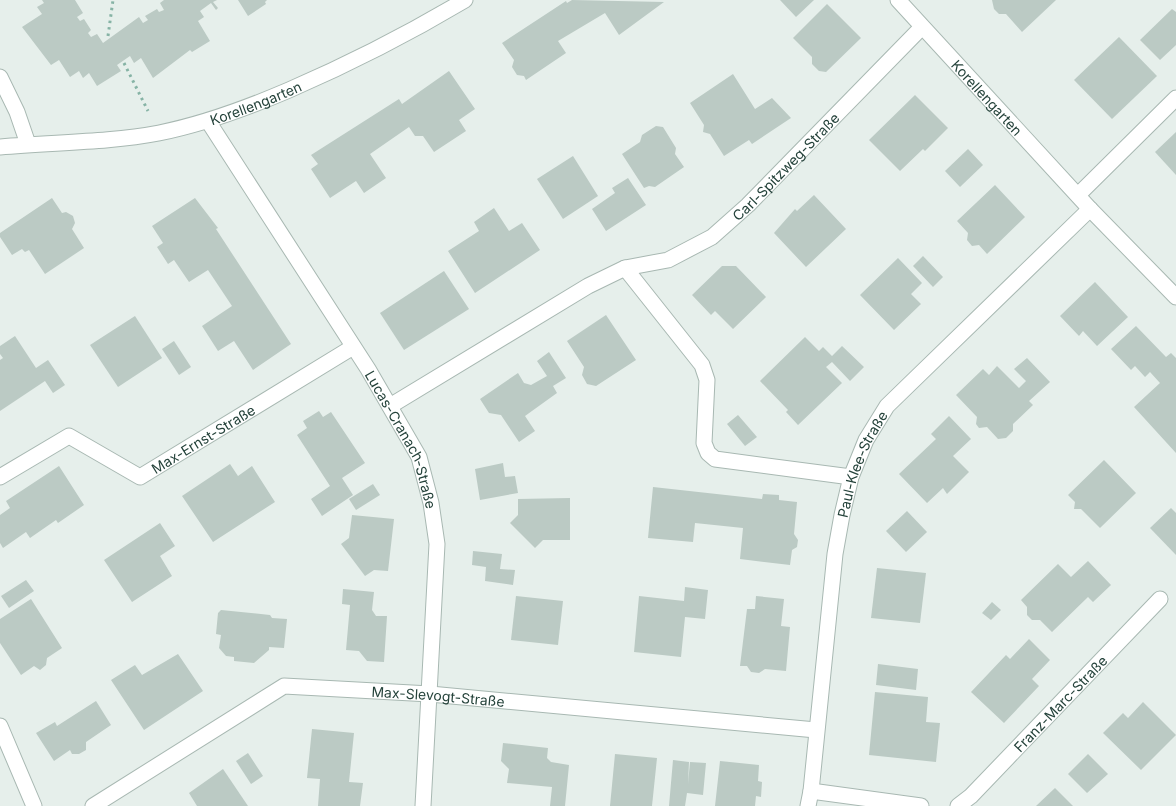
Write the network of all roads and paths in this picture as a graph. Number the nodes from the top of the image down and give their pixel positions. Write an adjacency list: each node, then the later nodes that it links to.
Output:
1 (113, 0): 5 (path)
2 (465, 0): 9 (street, Korellengarten)
3 (898, 0): 4 (street, Korellengarten)
4 (922, 27): 13 (street, Korellengarten); 15 (street, Carl-Spitzweg-Straße)
5 (108, 36)
6 (124, 63): 10 (path)
7 (0, 77): 11 (street)
8 (1176, 98): 13 (street)
9 (208, 121): 10 (street, Korellengarten); 17 (street, Lucas-Cranach-Straße)
10 (158, 133): 11 (street, Korellengarten)
11 (28, 144): 12 (street, Korellengarten)
12 (0, 147)
13 (1078, 195): 14 (street, Korellengarten)
14 (1090, 209): 16 (street, Korellengarten); 20 (street, Paul-Klee-Straße)
15 (625, 268): 18 (street, Carl-Spitzweg-Straße); 20 (street)
16 (1176, 297)
17 (353, 347): 18 (street, Lucas-Cranach-Straße); 19 (street, Max-Ernst-Straße)
18 (390, 406): 22 (street, Lucas-Cranach-Straße)
19 (0, 477)
20 (851, 477): 24 (street, Paul-Klee-Straße)
21 (1160, 598): 31 (street, Franz-Marc-Straße)
22 (430, 694): 24 (street, Max-Slevogt-Straße); 27 (street, Max-Slevogt-Straße); 28 (street, Lucas-Cranach-Straße)
23 (0, 726): 26 (street)
24 (816, 730): 25 (street, Paul-Klee-Straße)
25 (811, 790): 29 (street, Paul-Klee-Straße); 30 (street)
26 (34, 806)
27 (93, 806)
28 (423, 806)
29 (808, 806)
30 (921, 806)
31 (958, 806)

